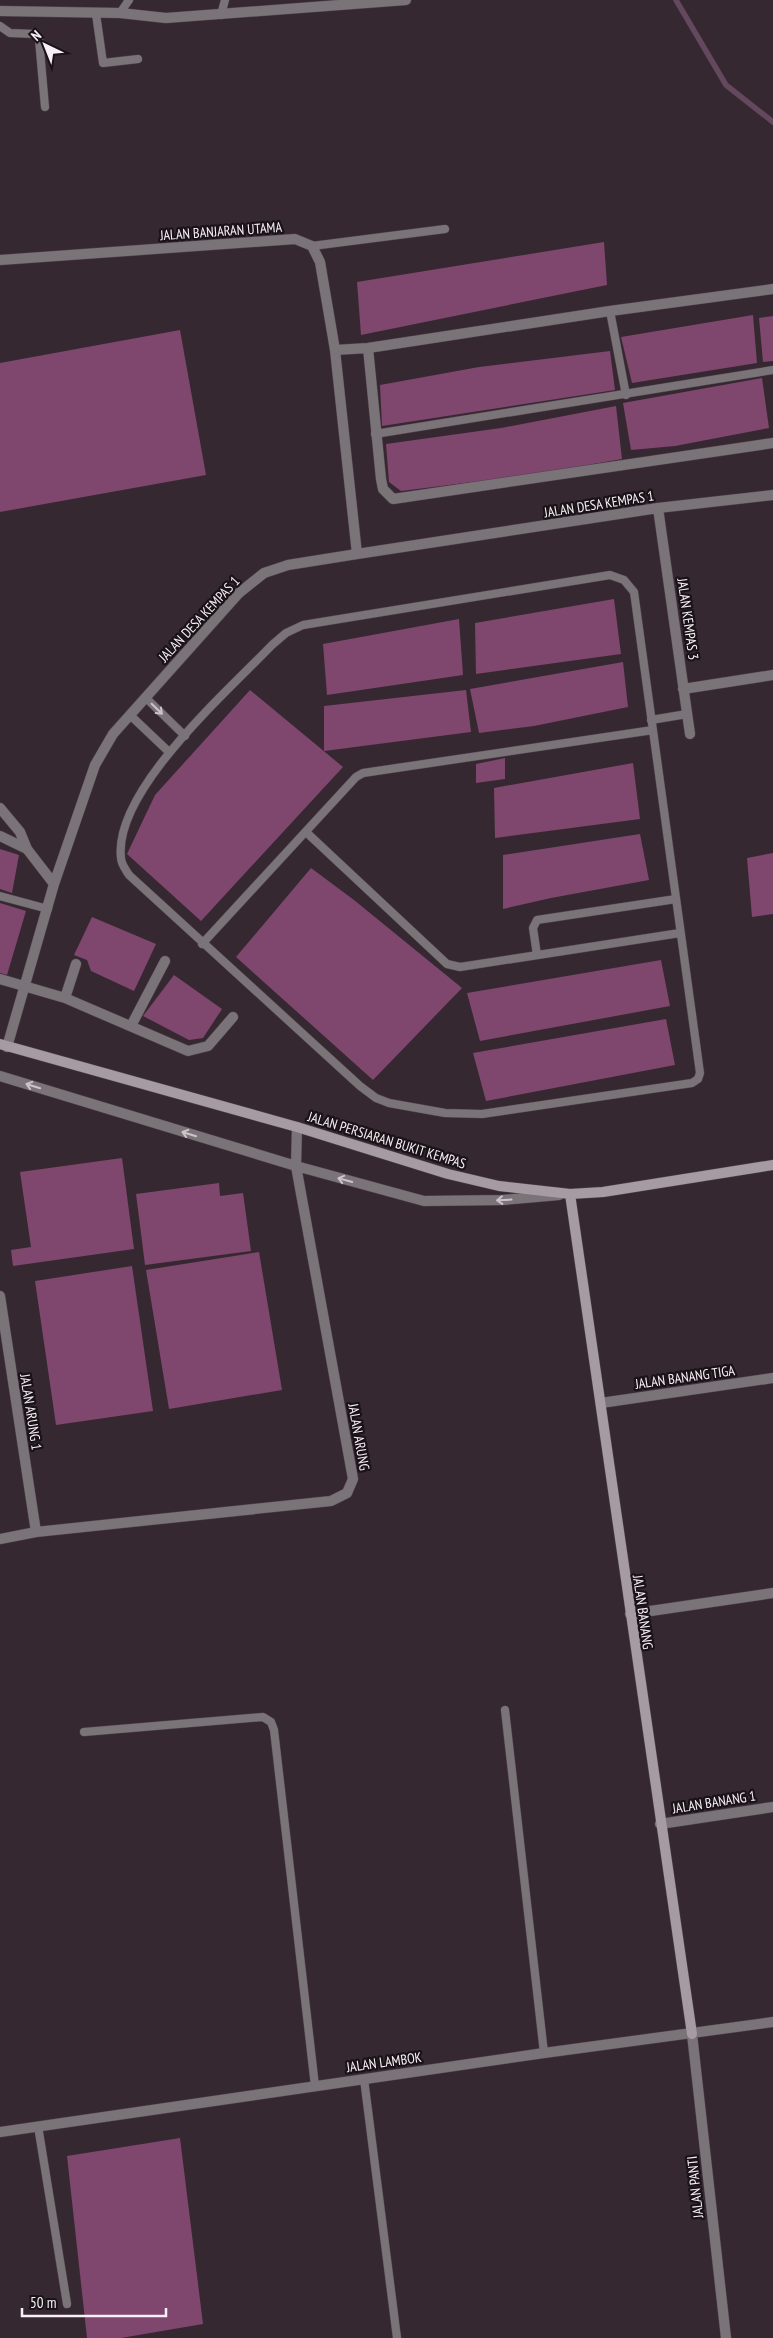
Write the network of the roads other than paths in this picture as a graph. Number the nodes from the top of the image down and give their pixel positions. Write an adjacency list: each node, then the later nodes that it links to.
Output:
1 (129, 0): 5 (lane)
2 (225, 0): 7 (lane)
3 (406, 0): 7 (street)
4 (0, 10): 6 (street)
5 (120, 13): 6 (street); 7 (street)
6 (96, 14): 9 (lane)
7 (221, 16)
8 (0, 26): 10 (lane)
9 (138, 59)
10 (45, 107)
11 (445, 229): 12 (lane)
12 (312, 246): 13 (street, JALAN BANJARAN UTAMA); 17 (street)
13 (0, 260)
14 (773, 289): 15 (street)
15 (610, 311): 16 (street); 19 (lane)
16 (368, 348): 17 (street); 20 (street)
17 (335, 350): 24 (street)
18 (773, 370): 19 (lane)
19 (626, 395): 20 (lane)
20 (375, 434): 21 (street)
21 (773, 443)
22 (773, 495): 23 (street, JALAN DESA KEMPAS 1)
23 (658, 508): 24 (street, JALAN DESA KEMPAS 1); 26 (street, JALAN KEMPAS 3)
24 (357, 554): 27 (street, JALAN DESA KEMPAS 1)
25 (773, 675): 26 (street)
26 (684, 689): 28 (street, JALAN KEMPAS 3)
27 (145, 697): 29 (street, JALAN DESA KEMPAS 1); 33 (lane, one-way to 33)
28 (687, 714): 30 (lane); 32 (street, JALAN KEMPAS 3)
29 (130, 715): 34 (lane); 39 (street, JALAN DESA KEMPAS 1)
30 (651, 720): 31 (lane); 33 (lane)
31 (653, 730): 36 (lane); 41 (lane)
32 (690, 734)
33 (185, 736): 34 (lane)
34 (169, 752): 44 (lane)
35 (0, 808): 38 (street)
36 (306, 832): 44 (lane); 45 (lane)
37 (0, 836): 38 (street)
38 (28, 849): 39 (street)
39 (54, 884): 42 (street, JALAN DESA KEMPAS 1)
40 (0, 896): 42 (lane)
41 (676, 899): 43 (lane); 45 (lane)
42 (48, 909): 49 (street, JALAN DESA KEMPAS 1)
43 (680, 933): 44 (lane); 45 (lane)
44 (202, 944)
45 (537, 955)
46 (165, 961): 52 (street)
47 (76, 964): 50 (street)
48 (0, 979): 49 (street)
49 (26, 985): 50 (street); 53 (street, JALAN DESA KEMPAS 1)
50 (65, 998): 52 (street)
51 (234, 1017): 52 (street)
52 (131, 1026)
53 (3, 1046): 55 (street, JALAN PERSIARAN BUKIT KEMPAS)
54 (0, 1076): 57 (street, one-way to 54)
55 (297, 1127): 57 (street, JALAN ARUNG); 58 (street, JALAN PERSIARAN BUKIT KEMPAS)
56 (773, 1165): 58 (street, JALAN PERSIARAN BUKIT KEMPAS)
57 (296, 1166): 58 (street, one-way to 57); 62 (street, JALAN ARUNG)
58 (570, 1194): 61 (street, JALAN BANANG)
59 (0, 1296): 62 (street, JALAN ARUNG 1)
60 (773, 1378): 61 (street, JALAN BANANG TIGA)
61 (600, 1403): 65 (street, JALAN BANANG)
62 (36, 1532): 63 (street, JALAN ARUNG)
63 (0, 1539)
64 (773, 1593): 65 (street)
65 (630, 1614): 69 (street, JALAN BANANG)
66 (505, 1710): 72 (lane)
67 (84, 1732): 74 (lane)
68 (773, 1807): 69 (street, JALAN BANANG 1)
69 (660, 1824): 71 (street, JALAN BANANG)
70 (773, 2022): 71 (street, JALAN LAMBOK)
71 (692, 2034): 72 (street, JALAN LAMBOK); 79 (street, JALAN PANTI)
72 (544, 2053): 73 (street, JALAN LAMBOK)
73 (364, 2079): 74 (street, JALAN LAMBOK); 78 (lane)
74 (314, 2086): 75 (street, JALAN LAMBOK)
75 (38, 2126): 76 (street, JALAN LAMBOK); 77 (lane)
76 (0, 2132)
77 (67, 2304)
78 (397, 2338)
79 (726, 2338)

